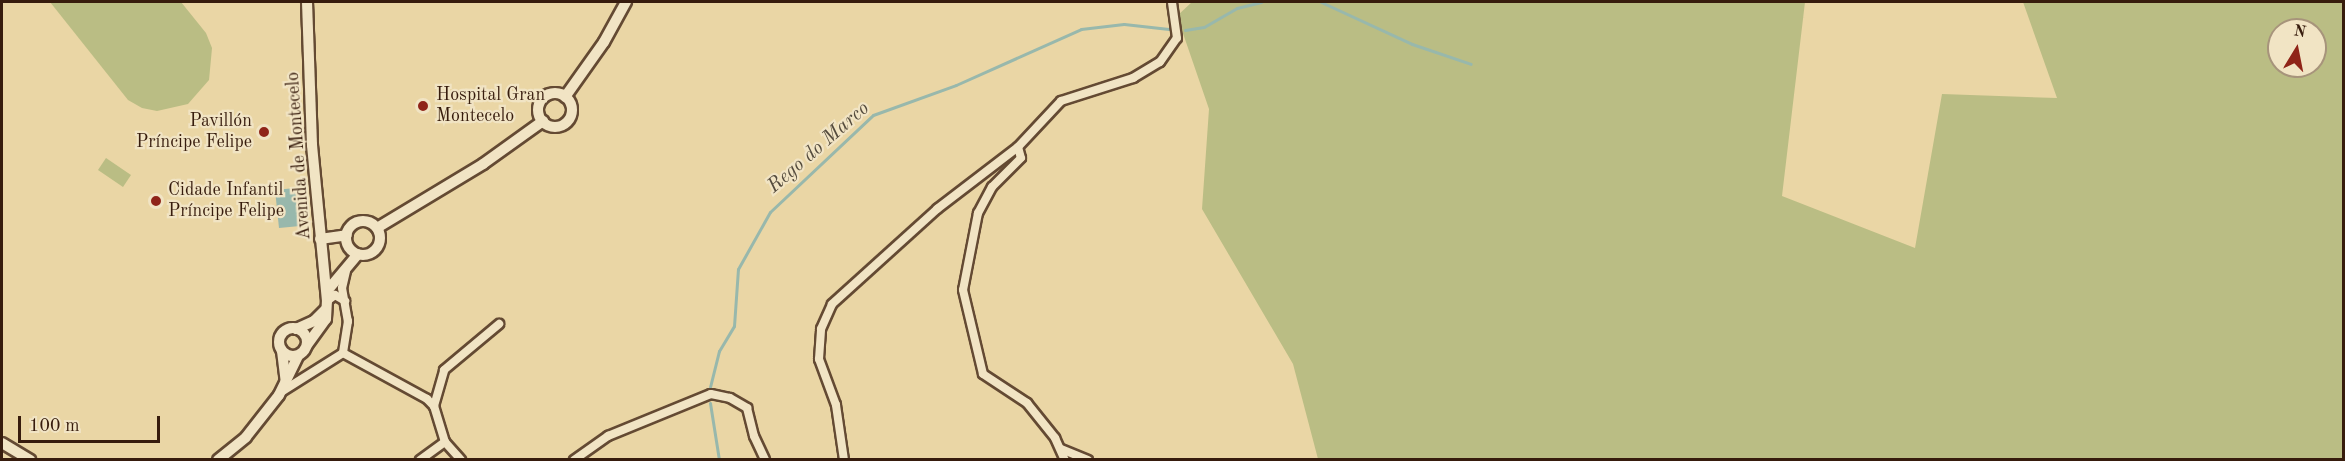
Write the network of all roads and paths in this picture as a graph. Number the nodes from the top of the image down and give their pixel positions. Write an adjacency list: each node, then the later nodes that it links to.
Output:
1 (307, 2): 9 (street, Avenida de Montecelo)
2 (626, 2): 4 (street)
3 (1172, 2): 6 (street)
4 (566, 97): 5 (street); 5 (street)
5 (543, 121): 7 (street)
6 (1018, 147): 23 (street); 30 (street)
7 (377, 228): 8 (street); 10 (street)
8 (347, 235): 9 (street); 10 (street)
9 (320, 239): 11 (street, Avenida de Montecelo)
10 (354, 259): 11 (street); 12 (street)
11 (326, 300): 12 (street); 14 (street); 15 (street, Avenida de Montecelo)
12 (345, 301): 17 (street)
13 (500, 324): 20 (street)
14 (296, 329): 15 (street); 16 (street)
15 (307, 345): 18 (street)
16 (282, 351): 18 (street); 19 (street)
17 (343, 353): 19 (street); 20 (street)
18 (298, 356): 19 (street)
19 (283, 388): 25 (street)
20 (434, 406): 22 (street)
21 (2, 442): 24 (street)
22 (445, 442): 26 (street); 27 (street)
23 (1061, 449): 31 (street); 32 (street)
24 (30, 459)
25 (218, 459)
26 (420, 459)
27 (461, 459)
28 (574, 459): 29 (street)
29 (765, 459)
30 (844, 459)
31 (1065, 459)
32 (1088, 459)

